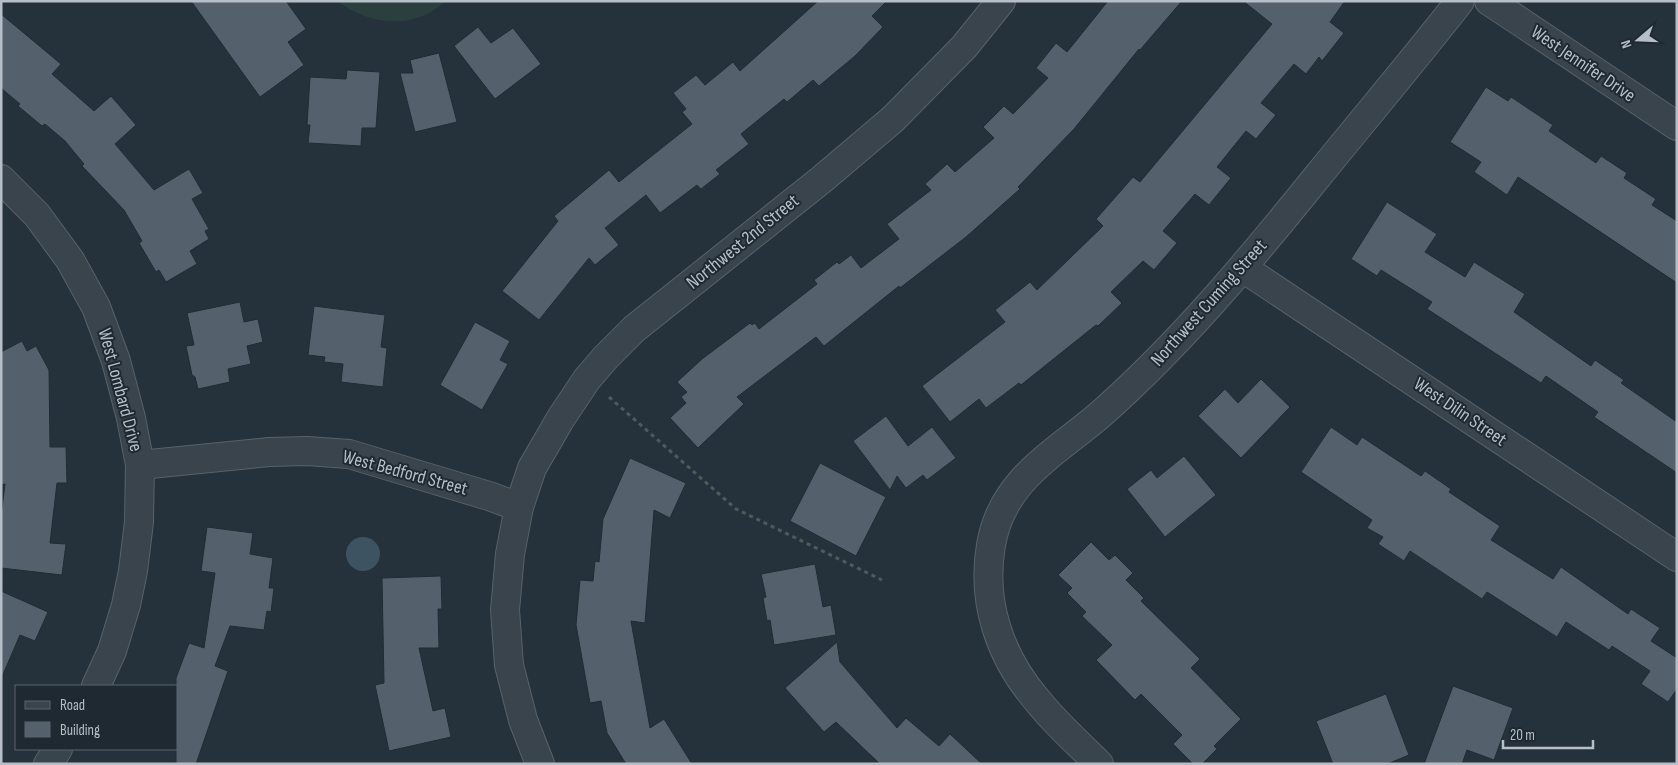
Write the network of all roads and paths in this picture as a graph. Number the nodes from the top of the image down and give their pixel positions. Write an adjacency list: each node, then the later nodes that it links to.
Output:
1 (1001, 1): 7 (street, Northwest 2nd Street)
2 (1460, 1): 6 (street, Northwest Cuming Street)
3 (1489, 1): 4 (street, West Jennifer Drive)
4 (1677, 126)
5 (1, 179): 8 (street, West Lombard Drive)
6 (1243, 268): 10 (street, West Dilin Street); 16 (street, Northwest Cuming Street)
7 (587, 379): 9 (street, Northwest 2nd Street); 11 (path)
8 (140, 464): 9 (street, West Bedford Street); 12 (street, West Lombard Drive)
9 (519, 507): 15 (street, Northwest 2nd Street)
10 (1677, 557)
11 (882, 580)
12 (96, 685)
13 (57, 750): 14 (street)
14 (48, 764)
15 (540, 764)
16 (1098, 764)

